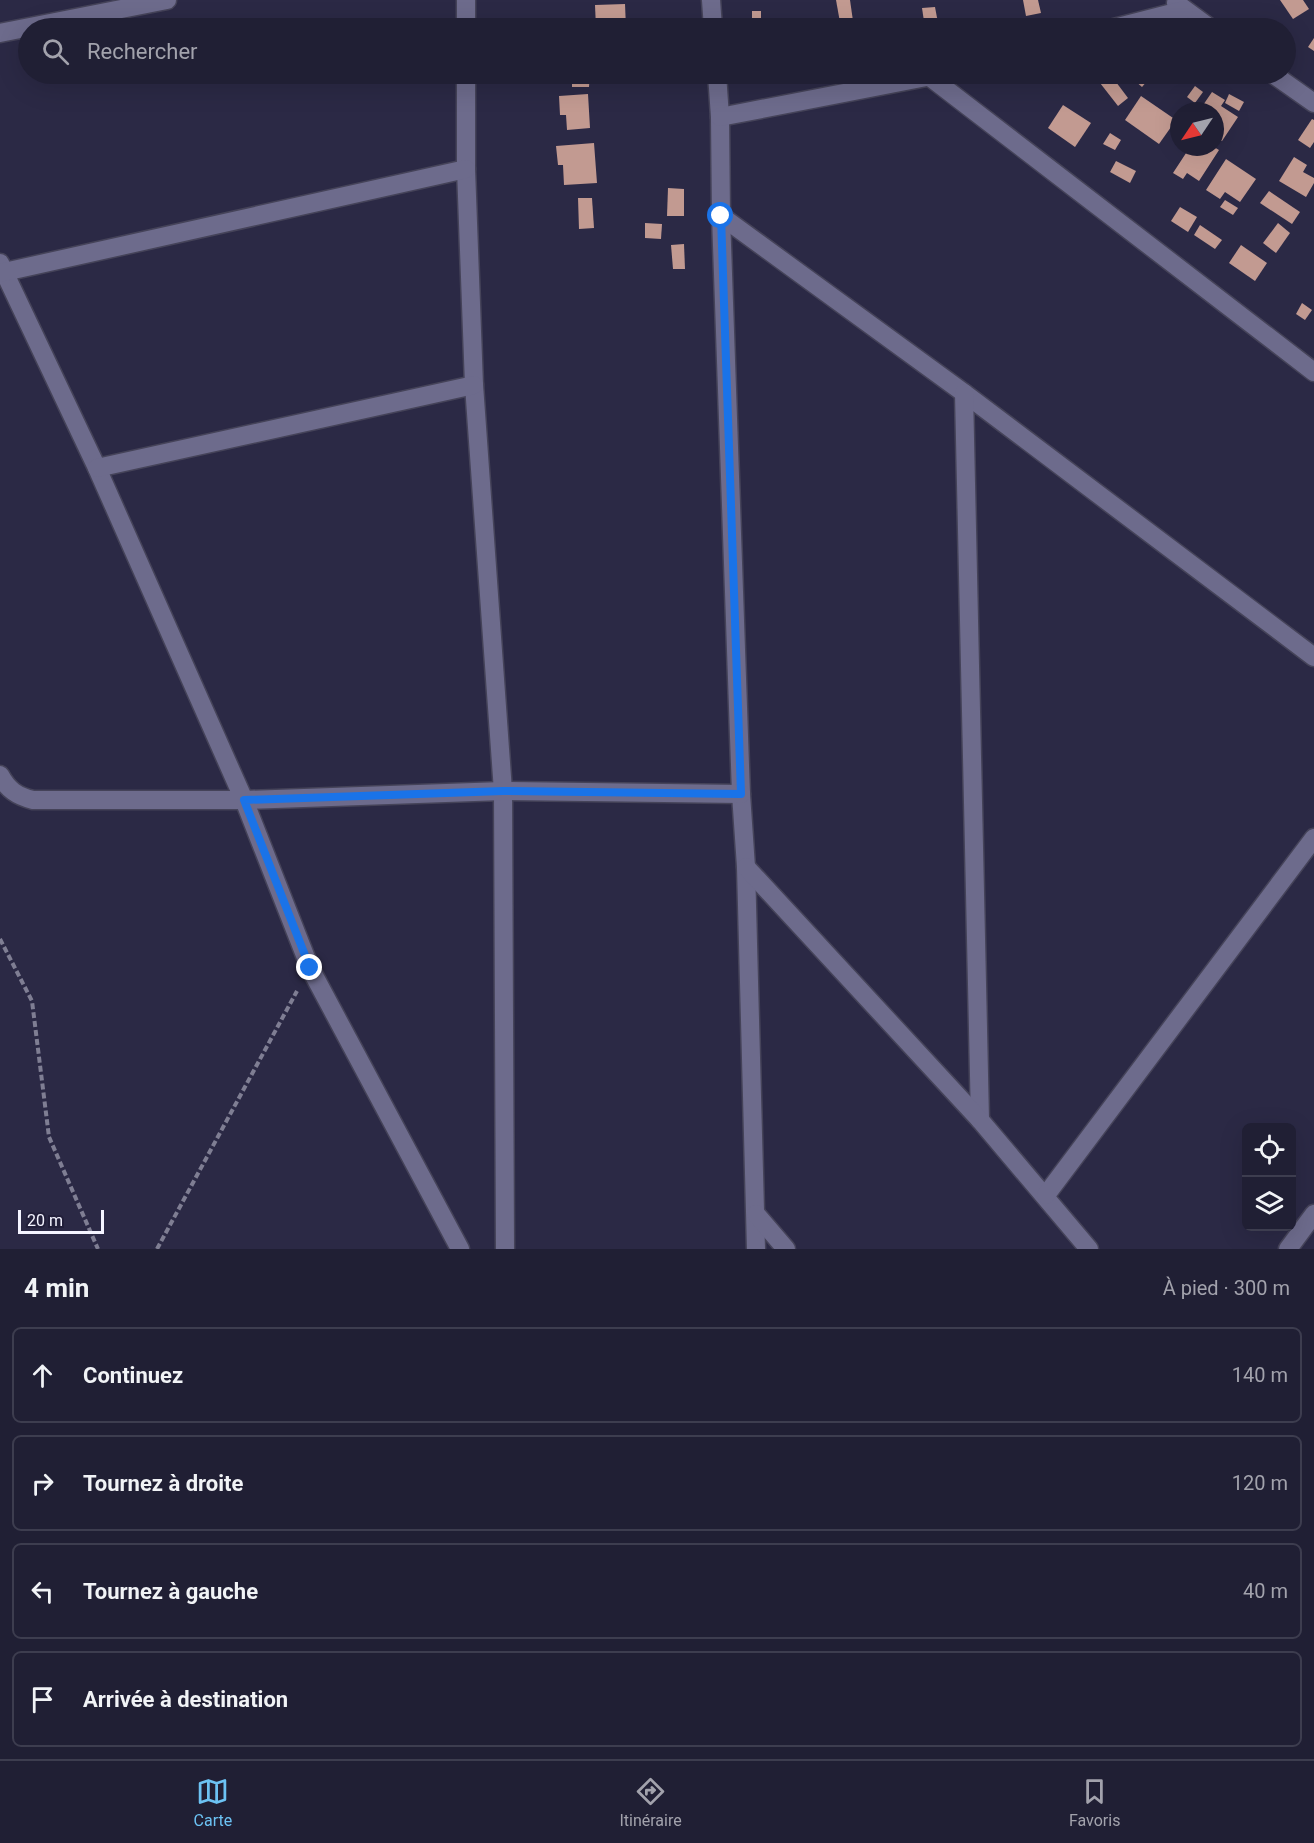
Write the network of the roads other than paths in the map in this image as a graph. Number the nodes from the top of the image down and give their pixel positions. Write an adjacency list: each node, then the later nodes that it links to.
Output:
1 (167, 0): 5 (street)
2 (466, 0): 6 (street)
3 (711, 0): 7 (street)
4 (1179, 5): 8 (street); 9 (street)
5 (76, 18)
6 (466, 18)
7 (712, 18)
8 (1142, 18)
9 (1197, 18)
10 (18, 29): 11 (street)
11 (0, 33)
12 (466, 84): 19 (street)
13 (718, 84): 18 (street)
14 (890, 84): 18 (street)
15 (948, 84): 22 (street)
16 (1287, 84): 17 (street)
17 (1314, 103)
18 (720, 117): 20 (street)
19 (466, 169): 21 (street); 23 (street)
20 (721, 216): 24 (street); 29 (street)
21 (1, 270): 25 (street)
22 (1314, 372)
23 (474, 386): 25 (street); 28 (street)
24 (964, 393): 26 (street); 33 (street)
25 (98, 468): 30 (street)
26 (1314, 657)
27 (0, 775): 30 (street)
28 (503, 791): 29 (street); 30 (street); 38 (street)
29 (741, 794): 32 (street)
30 (244, 800): 37 (street)
31 (1314, 838): 34 (street)
32 (746, 867): 33 (street); 35 (street)
33 (980, 1120): 34 (street)
34 (1046, 1196): 41 (street)
35 (756, 1214): 39 (street); 40 (street)
36 (1314, 1214): 42 (street)
37 (460, 1249)
38 (506, 1249)
39 (756, 1249)
40 (786, 1249)
41 (1089, 1249)
42 (1288, 1249)

